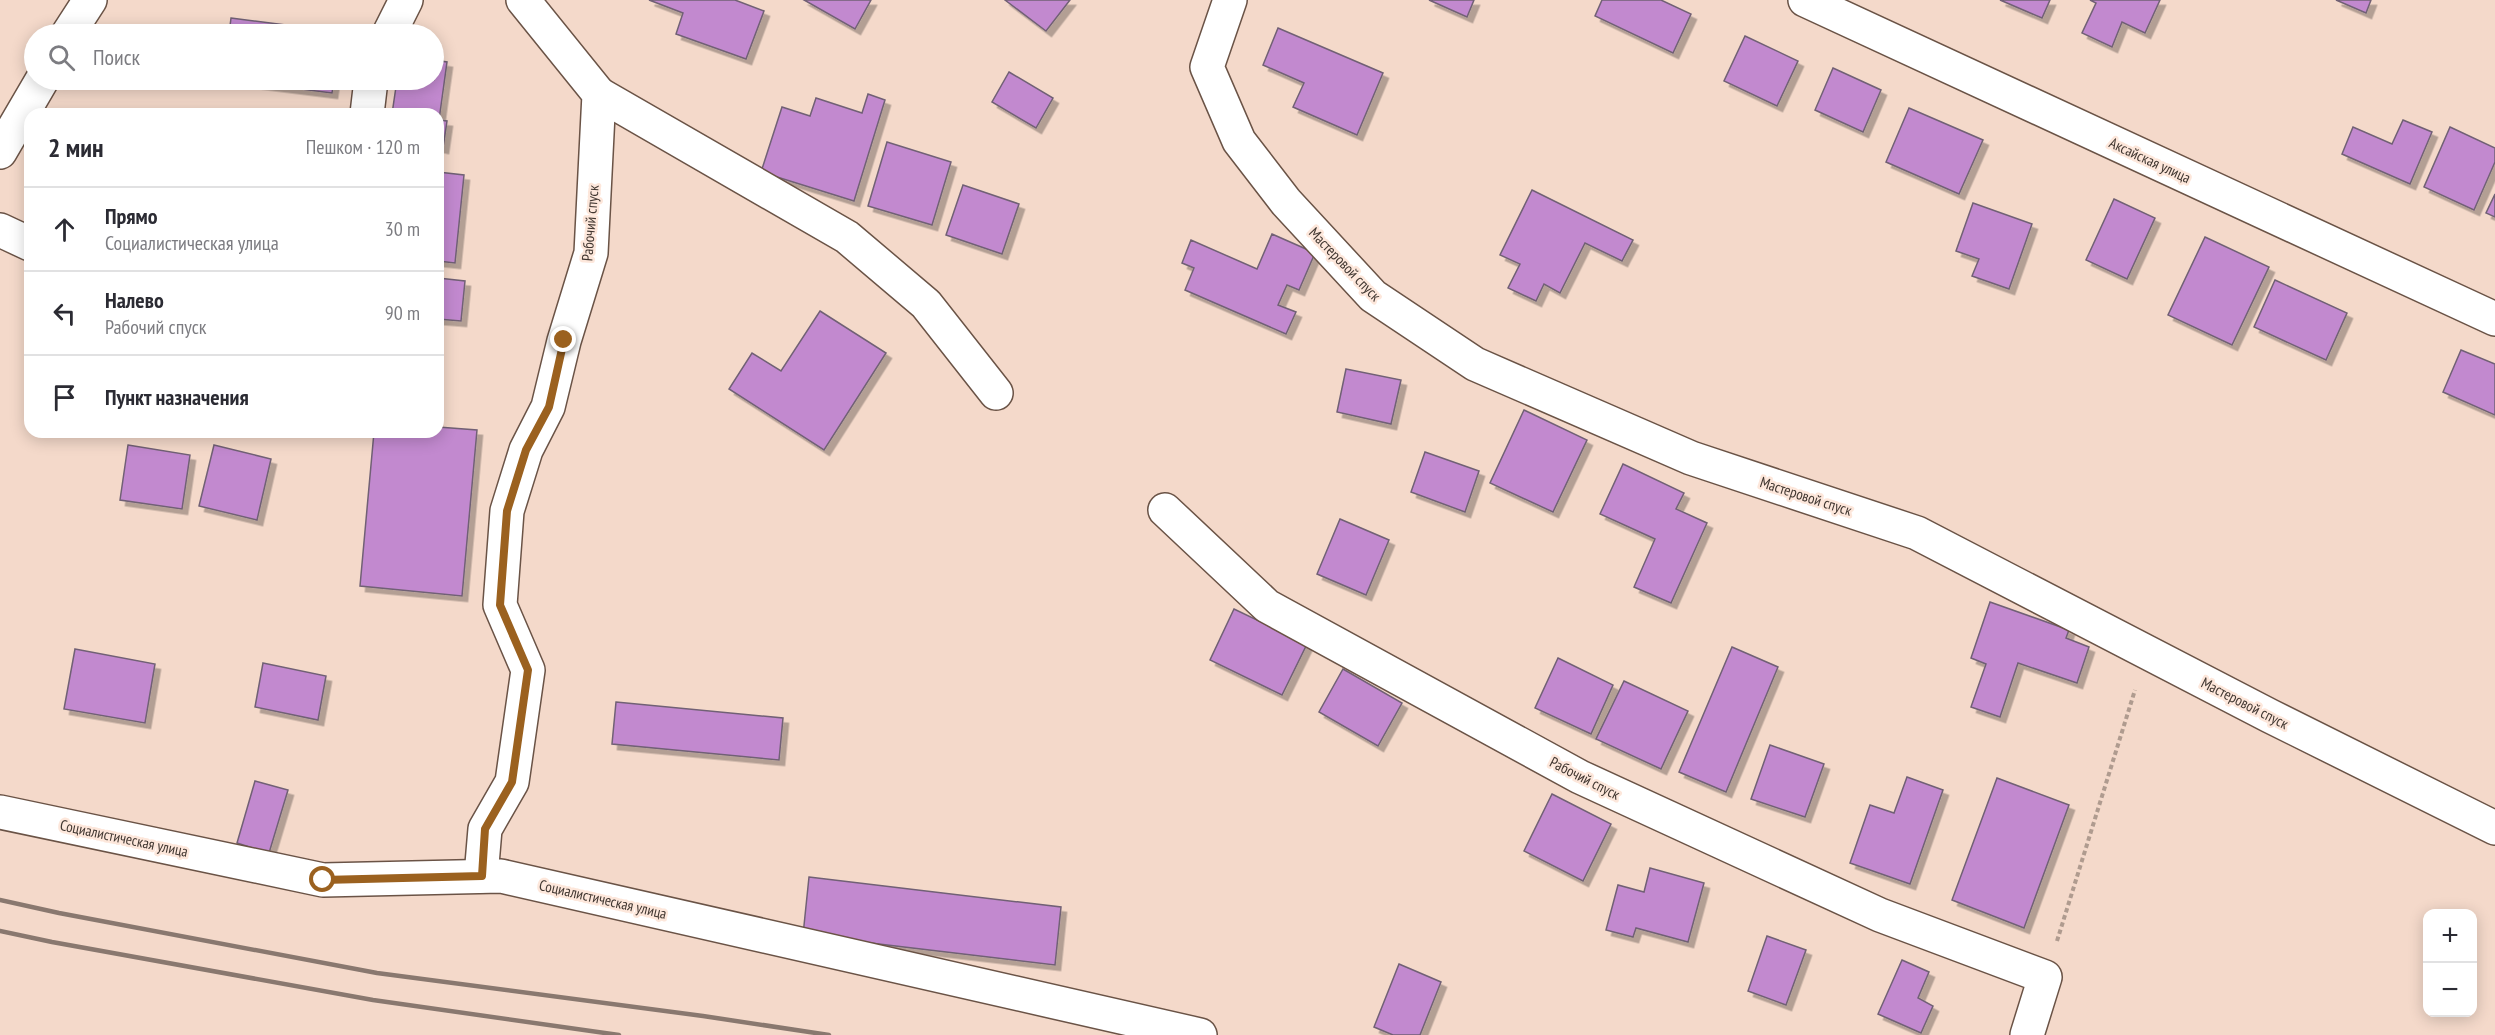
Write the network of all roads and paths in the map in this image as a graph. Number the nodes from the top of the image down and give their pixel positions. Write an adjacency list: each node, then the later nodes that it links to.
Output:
1 (90, 0): 6 (street)
2 (406, 0): 7 (street)
3 (523, 0): 10 (street)
4 (1230, 0): 20 (street, Мастеровой спуск)
5 (1805, 0): 17 (street, Аксайская улица)
6 (74, 24)
7 (394, 24)
8 (36, 90): 11 (street)
9 (370, 90): 12 (street)
10 (599, 94): 18 (street); 23 (street, Рабочий спуск)
11 (26, 108)
12 (368, 108)
13 (24, 111): 14 (street)
14 (0, 152)
15 (0, 230): 16 (street)
16 (24, 241)
17 (2495, 319)
18 (996, 393)
19 (1165, 510): 24 (street, Рабочий спуск)
20 (2147, 652): 22 (street, Мастеровой спуск); 24 (path)
21 (0, 812): 23 (street, Социалистическая улица)
22 (2495, 828)
23 (482, 876): 25 (street, Социалистическая улица)
24 (2045, 977): 26 (street)
25 (1200, 1035)
26 (2027, 1035)

